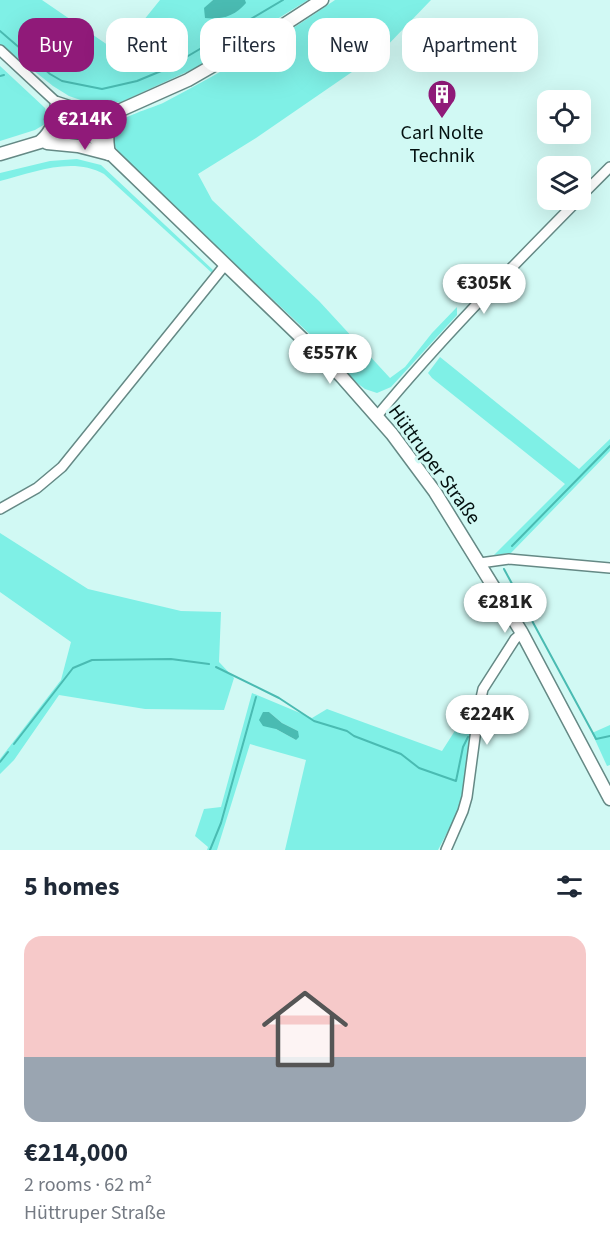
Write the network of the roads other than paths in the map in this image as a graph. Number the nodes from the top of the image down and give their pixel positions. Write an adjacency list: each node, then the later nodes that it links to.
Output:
1 (322, 0): 4 (main road)
2 (0, 50): 3 (street)
3 (57, 104): 4 (main road); 5 (street); 6 (main road)
4 (116, 112): 5 (main road); 8 (main road)
5 (83, 127): 6 (main road); 8 (main road, Hüttruper Straße)
6 (40, 142): 7 (main road); 8 (main road)
7 (0, 154)
8 (109, 154): 12 (main road, Hüttruper Straße)
9 (610, 167): 10 (street)
10 (591, 186)
11 (567, 210): 13 (street)
12 (225, 265): 13 (main road, Hüttruper Straße); 14 (street)
13 (377, 416): 15 (main road, Hüttruper Straße)
14 (0, 509)
15 (480, 563): 16 (street); 17 (main road, Hüttruper Straße)
16 (610, 568)
17 (522, 633): 18 (main road, Hüttruper Straße); 19 (street)
18 (610, 799)
19 (446, 850)

